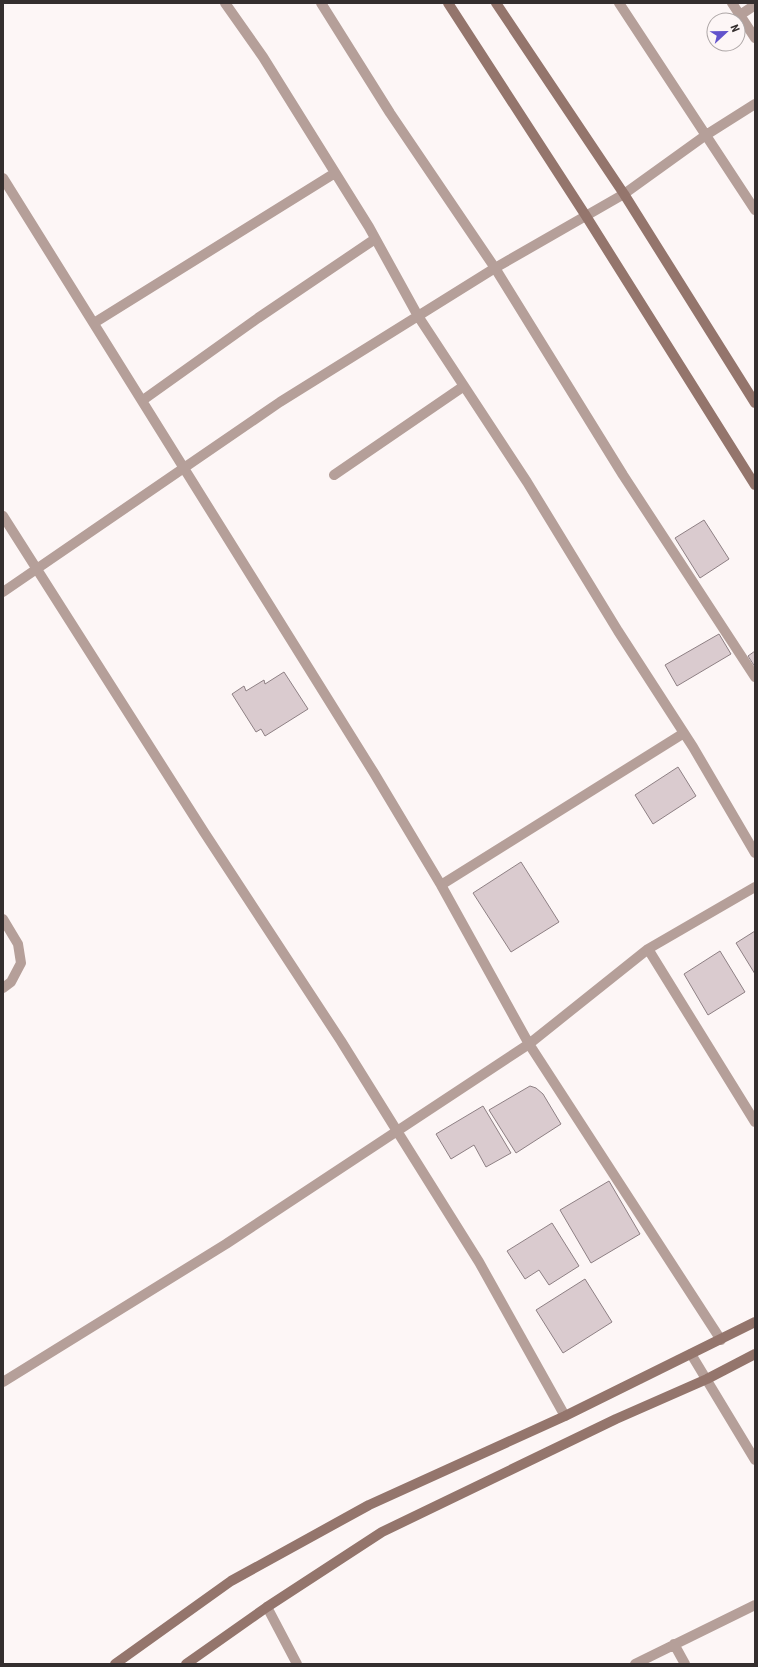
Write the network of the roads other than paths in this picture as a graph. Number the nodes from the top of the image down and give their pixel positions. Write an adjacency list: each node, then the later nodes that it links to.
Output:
1 (225, 3): 14 (street)
2 (321, 3): 20 (street)
3 (448, 3): 18 (main road)
4 (496, 3): 16 (main road)
5 (619, 3): 13 (street)
6 (732, 3): 8 (street)
7 (755, 5): 9 (street)
8 (738, 12)
9 (744, 12)
10 (746, 24): 11 (street)
11 (755, 38)
12 (755, 104): 13 (street)
13 (706, 135): 16 (street); 17 (street)
14 (335, 173): 19 (street); 22 (street)
15 (3, 178): 22 (street)
16 (624, 194): 18 (street); 25 (main road)
17 (755, 210)
18 (586, 216): 20 (street); 28 (main road)
19 (375, 239): 21 (street); 24 (street)
20 (494, 268): 21 (street); 32 (street)
21 (418, 316): 23 (street); 26 (street)
22 (94, 323): 24 (street)
23 (464, 386): 27 (street); 33 (street)
24 (142, 400): 26 (street)
25 (755, 403)
26 (184, 467): 30 (street); 35 (street)
27 (334, 475)
28 (755, 485)
29 (3, 516): 30 (street)
30 (36, 568): 31 (street); 42 (street)
31 (3, 592)
32 (755, 677)
33 (684, 733): 34 (street); 35 (street)
34 (755, 853)
35 (441, 885): 40 (street)
36 (755, 887): 38 (street)
37 (3, 919): 39 (street)
38 (648, 949): 40 (street); 41 (street)
39 (3, 988)
40 (529, 1044): 42 (street); 44 (street)
41 (755, 1122)
42 (397, 1131): 48 (street); 49 (street)
43 (755, 1322): 44 (main road)
44 (721, 1340): 45 (main road)
45 (691, 1354): 47 (street); 49 (main road)
46 (755, 1354): 47 (main road)
47 (706, 1379): 50 (street); 52 (main road)
48 (3, 1382)
49 (565, 1416): 54 (main road)
50 (755, 1460)
51 (755, 1605): 53 (street)
52 (267, 1607): 55 (main road); 56 (street)
53 (674, 1644): 57 (street); 58 (street)
54 (115, 1664)
55 (186, 1664)
56 (297, 1664)
57 (635, 1664)
58 (686, 1664)

